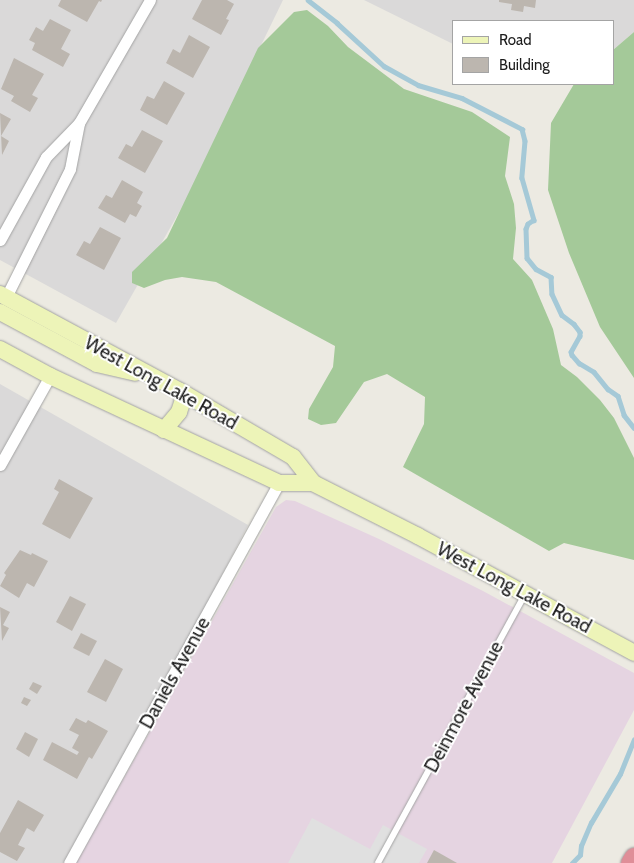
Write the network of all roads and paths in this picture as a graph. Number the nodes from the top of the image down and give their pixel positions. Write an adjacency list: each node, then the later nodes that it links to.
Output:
1 (150, 0): 2 (street)
2 (79, 123): 3 (street); 4 (street)
3 (0, 240)
4 (2, 301): 7 (main road, West Long Lake Road)
5 (0, 349): 6 (main road, West Long Lake Road)
6 (50, 376): 8 (main road, West Long Lake Road); 9 (street)
7 (180, 391): 8 (main road); 11 (main road, West Long Lake Road)
8 (164, 430): 10 (main road, West Long Lake Road)
9 (0, 465)
10 (278, 483): 11 (main road, West Long Lake Road); 15 (street, Daniels Avenue)
11 (313, 483): 12 (main road, West Long Lake Road)
12 (525, 594): 13 (main road, West Long Lake Road); 16 (lane, Deinmore Avenue)
13 (634, 653)
14 (634, 858): 17 (highway)
15 (69, 863)
16 (378, 863)
17 (631, 863)

